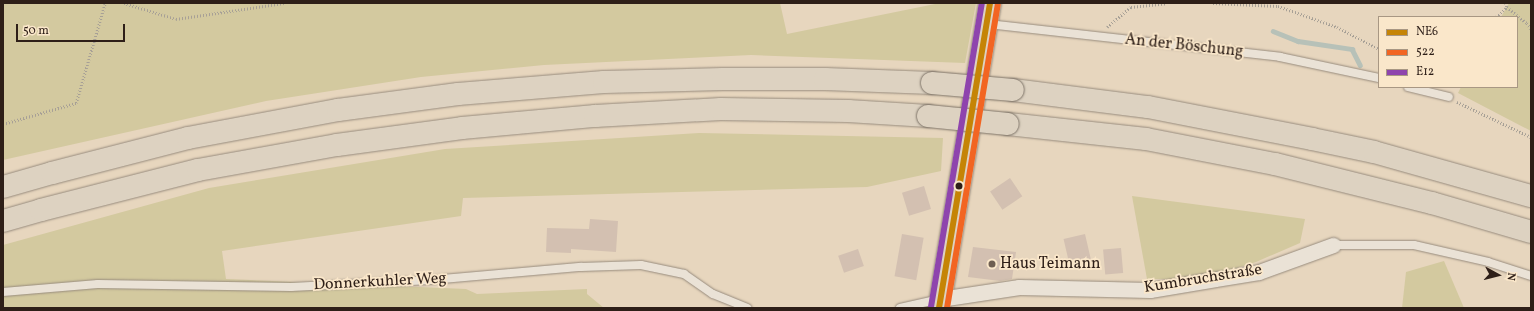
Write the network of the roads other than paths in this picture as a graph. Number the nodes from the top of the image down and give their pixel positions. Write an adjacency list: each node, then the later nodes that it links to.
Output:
1 (990, 3): 2 (main road)
2 (987, 24): 3 (lane, An der Böschung); 15 (main road)
3 (1378, 78)
4 (1412, 88): 5 (lane)
5 (1449, 97)
6 (3, 187): 7 (main road, bridge)
7 (1526, 194)
8 (3, 222): 9 (main road, bridge)
9 (1499, 222): 10 (main road); 11 (main road)
10 (1531, 232)
11 (1531, 240)
12 (1333, 245): 13 (lane, Kumbruchstraße); 15 (street, Kumbruchstraße)
13 (1531, 276)
14 (3, 292): 16 (lane, Donnerkuhler Weg)
15 (939, 303): 17 (lane)
16 (747, 308)
17 (900, 308)

